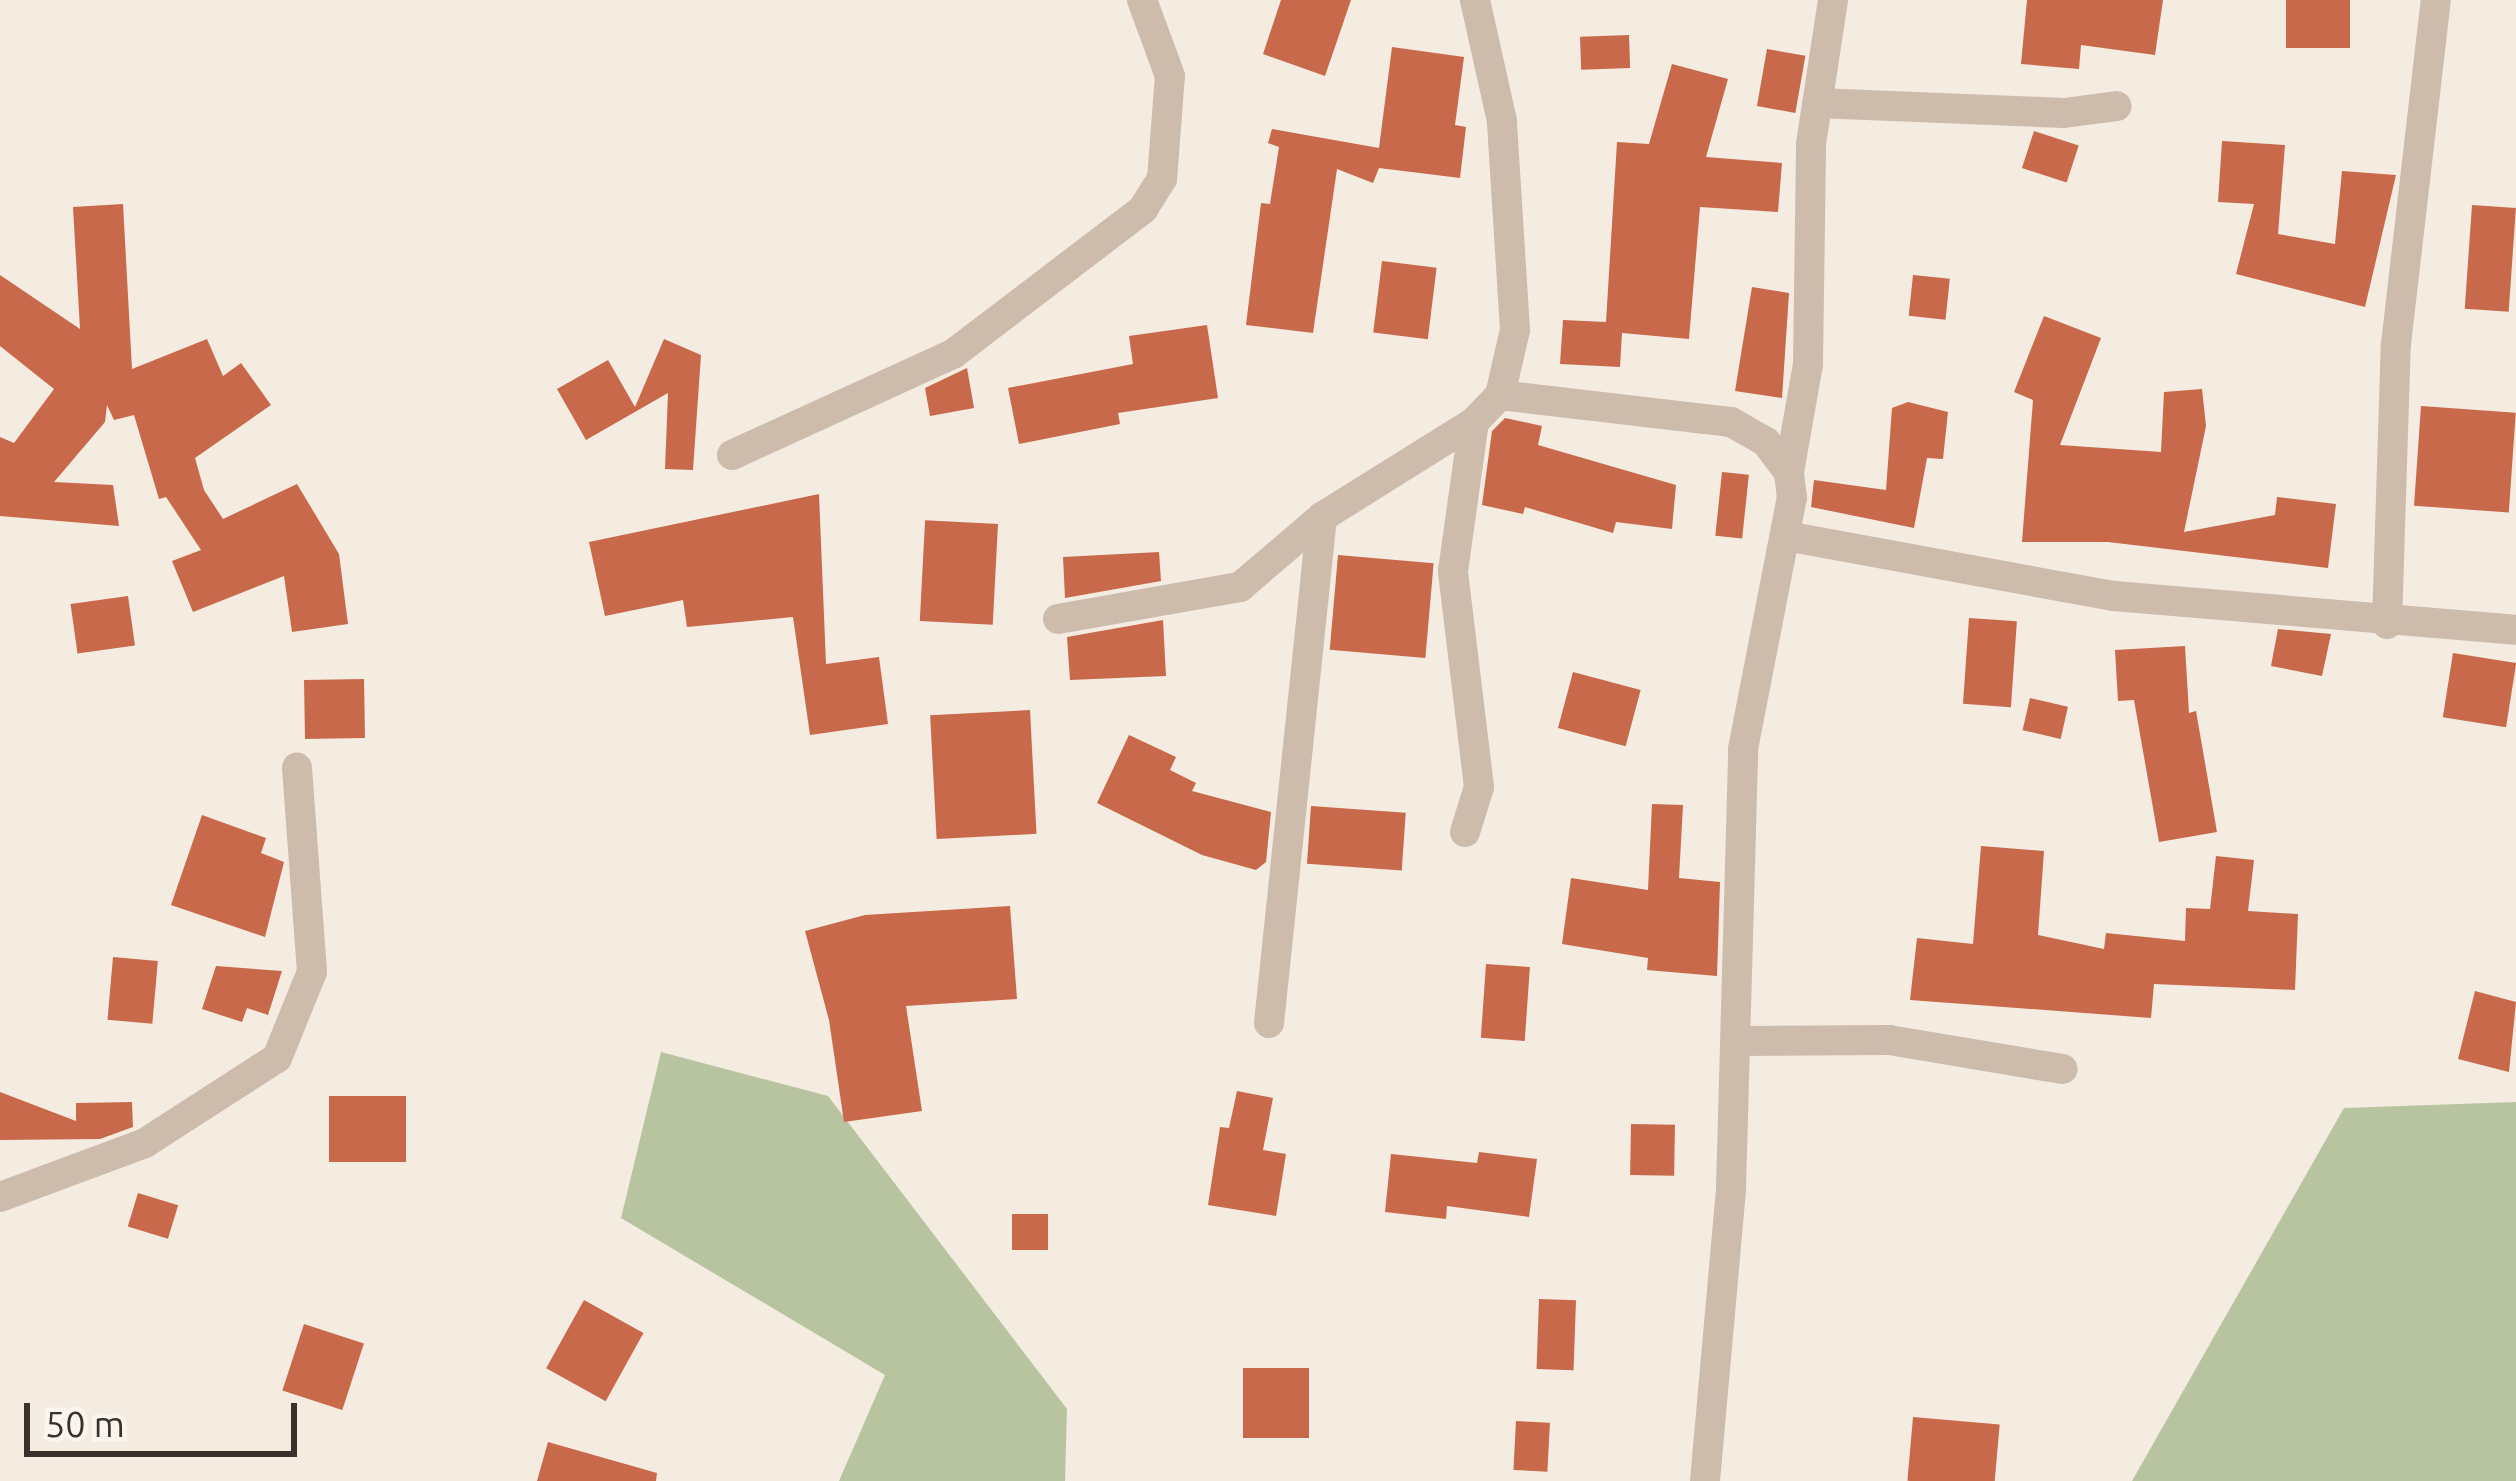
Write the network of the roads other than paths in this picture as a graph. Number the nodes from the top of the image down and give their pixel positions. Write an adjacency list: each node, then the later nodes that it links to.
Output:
1 (1142, 0): 9 (street)
2 (1475, 0): 7 (street)
3 (1833, 0): 5 (street)
4 (2436, 0): 14 (street)
5 (1817, 103): 6 (street); 10 (street)
6 (2117, 106)
7 (1500, 395): 8 (street); 10 (street)
8 (1474, 422): 11 (street); 17 (street)
9 (732, 455)
10 (1789, 472): 12 (street)
11 (1322, 517): 13 (street); 18 (street)
12 (1786, 536): 14 (street); 19 (street)
13 (1058, 619)
14 (2387, 624): 15 (street)
15 (2516, 630)
16 (297, 768): 21 (street)
17 (1465, 832)
18 (1269, 1023)
19 (1736, 1041): 20 (street); 22 (street)
20 (2062, 1069)
21 (0, 1197)
22 (1705, 1481)

